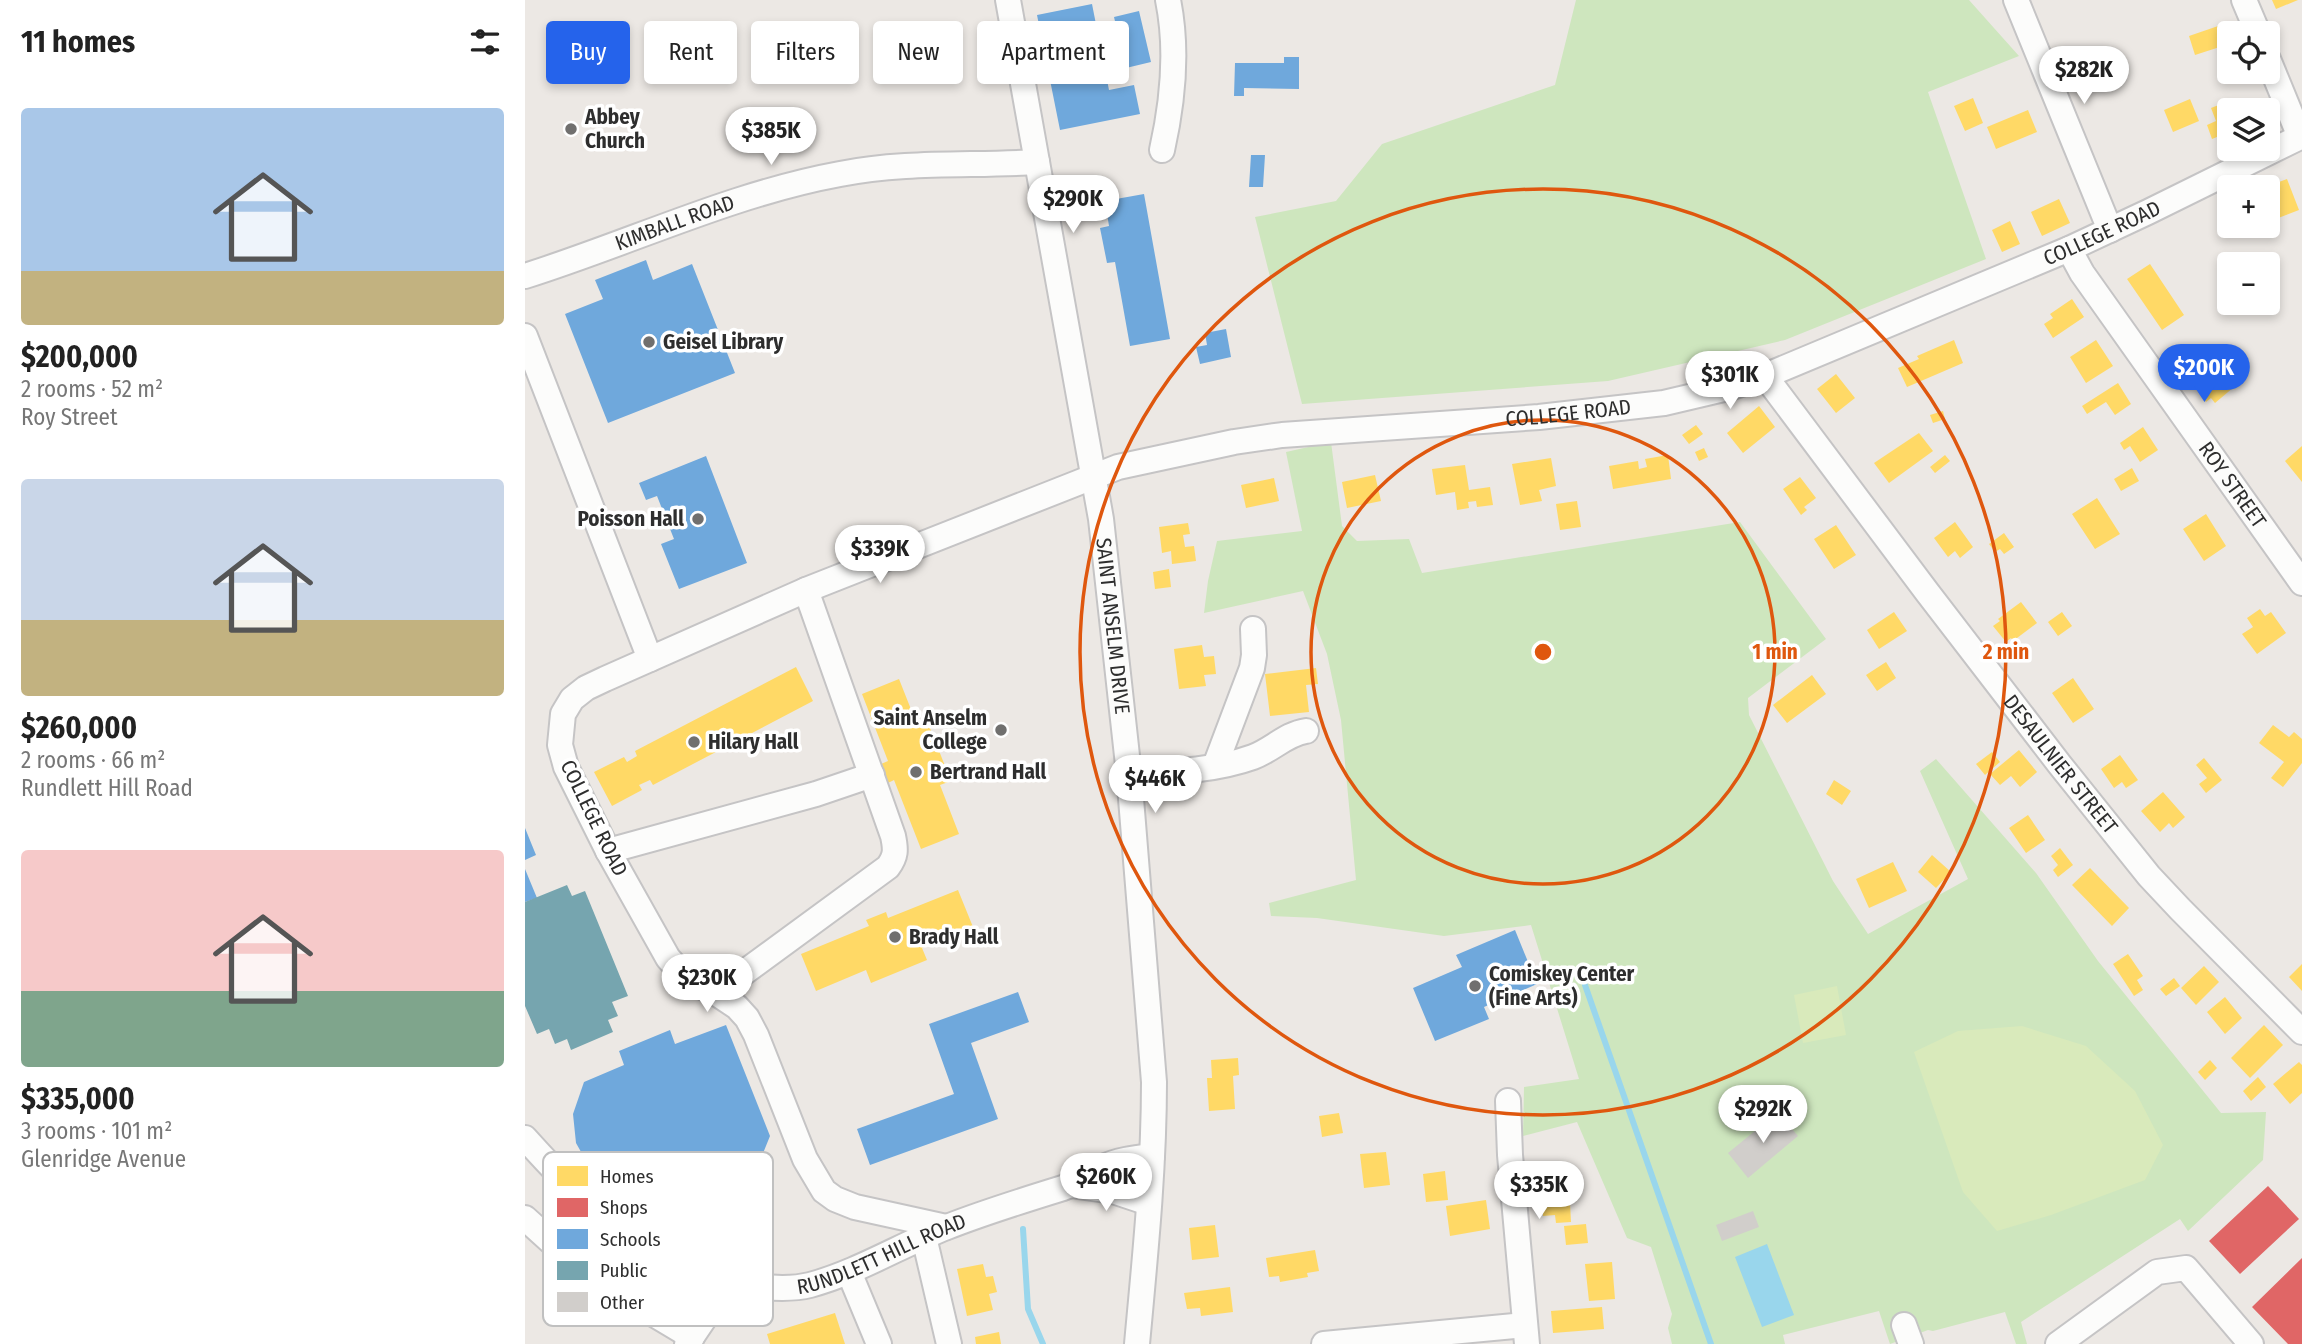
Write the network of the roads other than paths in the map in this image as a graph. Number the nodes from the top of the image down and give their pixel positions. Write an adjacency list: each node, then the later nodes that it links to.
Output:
1 (1008, 0): 9 (street, SAINT ANSELM DRIVE)
2 (1168, 0): 8 (street)
3 (2016, 0): 10 (street)
4 (2244, 0): 5 (street)
5 (2253, 21)
6 (2279, 84): 7 (street)
7 (2301, 137): 10 (street, COLLEGE ROAD)
8 (1162, 150)
9 (1037, 162): 12 (street, KIMBALL ROAD); 15 (street, SAINT ANSELM DRIVE)
10 (2110, 230): 11 (street, COLLEGE ROAD)
11 (2069, 248): 14 (street, COLLEGE ROAD); 16 (street, ROY STREET)
12 (525, 275)
13 (525, 336): 19 (street)
14 (1765, 376): 15 (street, COLLEGE ROAD); 26 (street, DESAULNIER STREET)
15 (1094, 477): 17 (street, COLLEGE ROAD); 22 (street, SAINT ANSELM DRIVE)
16 (2302, 583)
17 (806, 590): 19 (street, COLLEGE ROAD); 23 (street)
18 (1253, 629): 21 (street)
19 (650, 659): 24 (street, COLLEGE ROAD)
20 (1306, 731): 21 (street)
21 (1215, 766): 22 (street)
22 (1129, 774): 29 (street, SAINT ANSELM DRIVE)
23 (872, 775): 24 (street); 25 (street)
24 (608, 850): 25 (street, COLLEGE ROAD)
25 (716, 993): 34 (street, COLLEGE ROAD)
26 (2302, 1032)
27 (1508, 1101): 39 (street)
28 (525, 1138): 30 (street, RUNDLETT HILL ROAD)
29 (1152, 1156): 31 (street, RUNDLETT HILL ROAD); 32 (street, SAINT ANSELM DRIVE)
30 (543, 1157)
31 (1072, 1185): 32 (street, RUNDLETT HILL ROAD); 34 (street, RUNDLETT HILL ROAD)
32 (1149, 1203): 43 (street, SAINT ANSELM DRIVE)
33 (525, 1218): 35 (street)
34 (935, 1232): 36 (street, RUNDLETT HILL ROAD); 42 (street)
35 (543, 1234)
36 (849, 1272): 37 (street, RUNDLETT HILL ROAD); 41 (street)
37 (773, 1288)
38 (668, 1326): 40 (street)
39 (1526, 1334): 44 (street)
40 (689, 1340)
41 (879, 1344)
42 (949, 1344)
43 (1137, 1344)
44 (1324, 1344)
45 (2058, 1344): 46 (street)
46 (2251, 1344)

